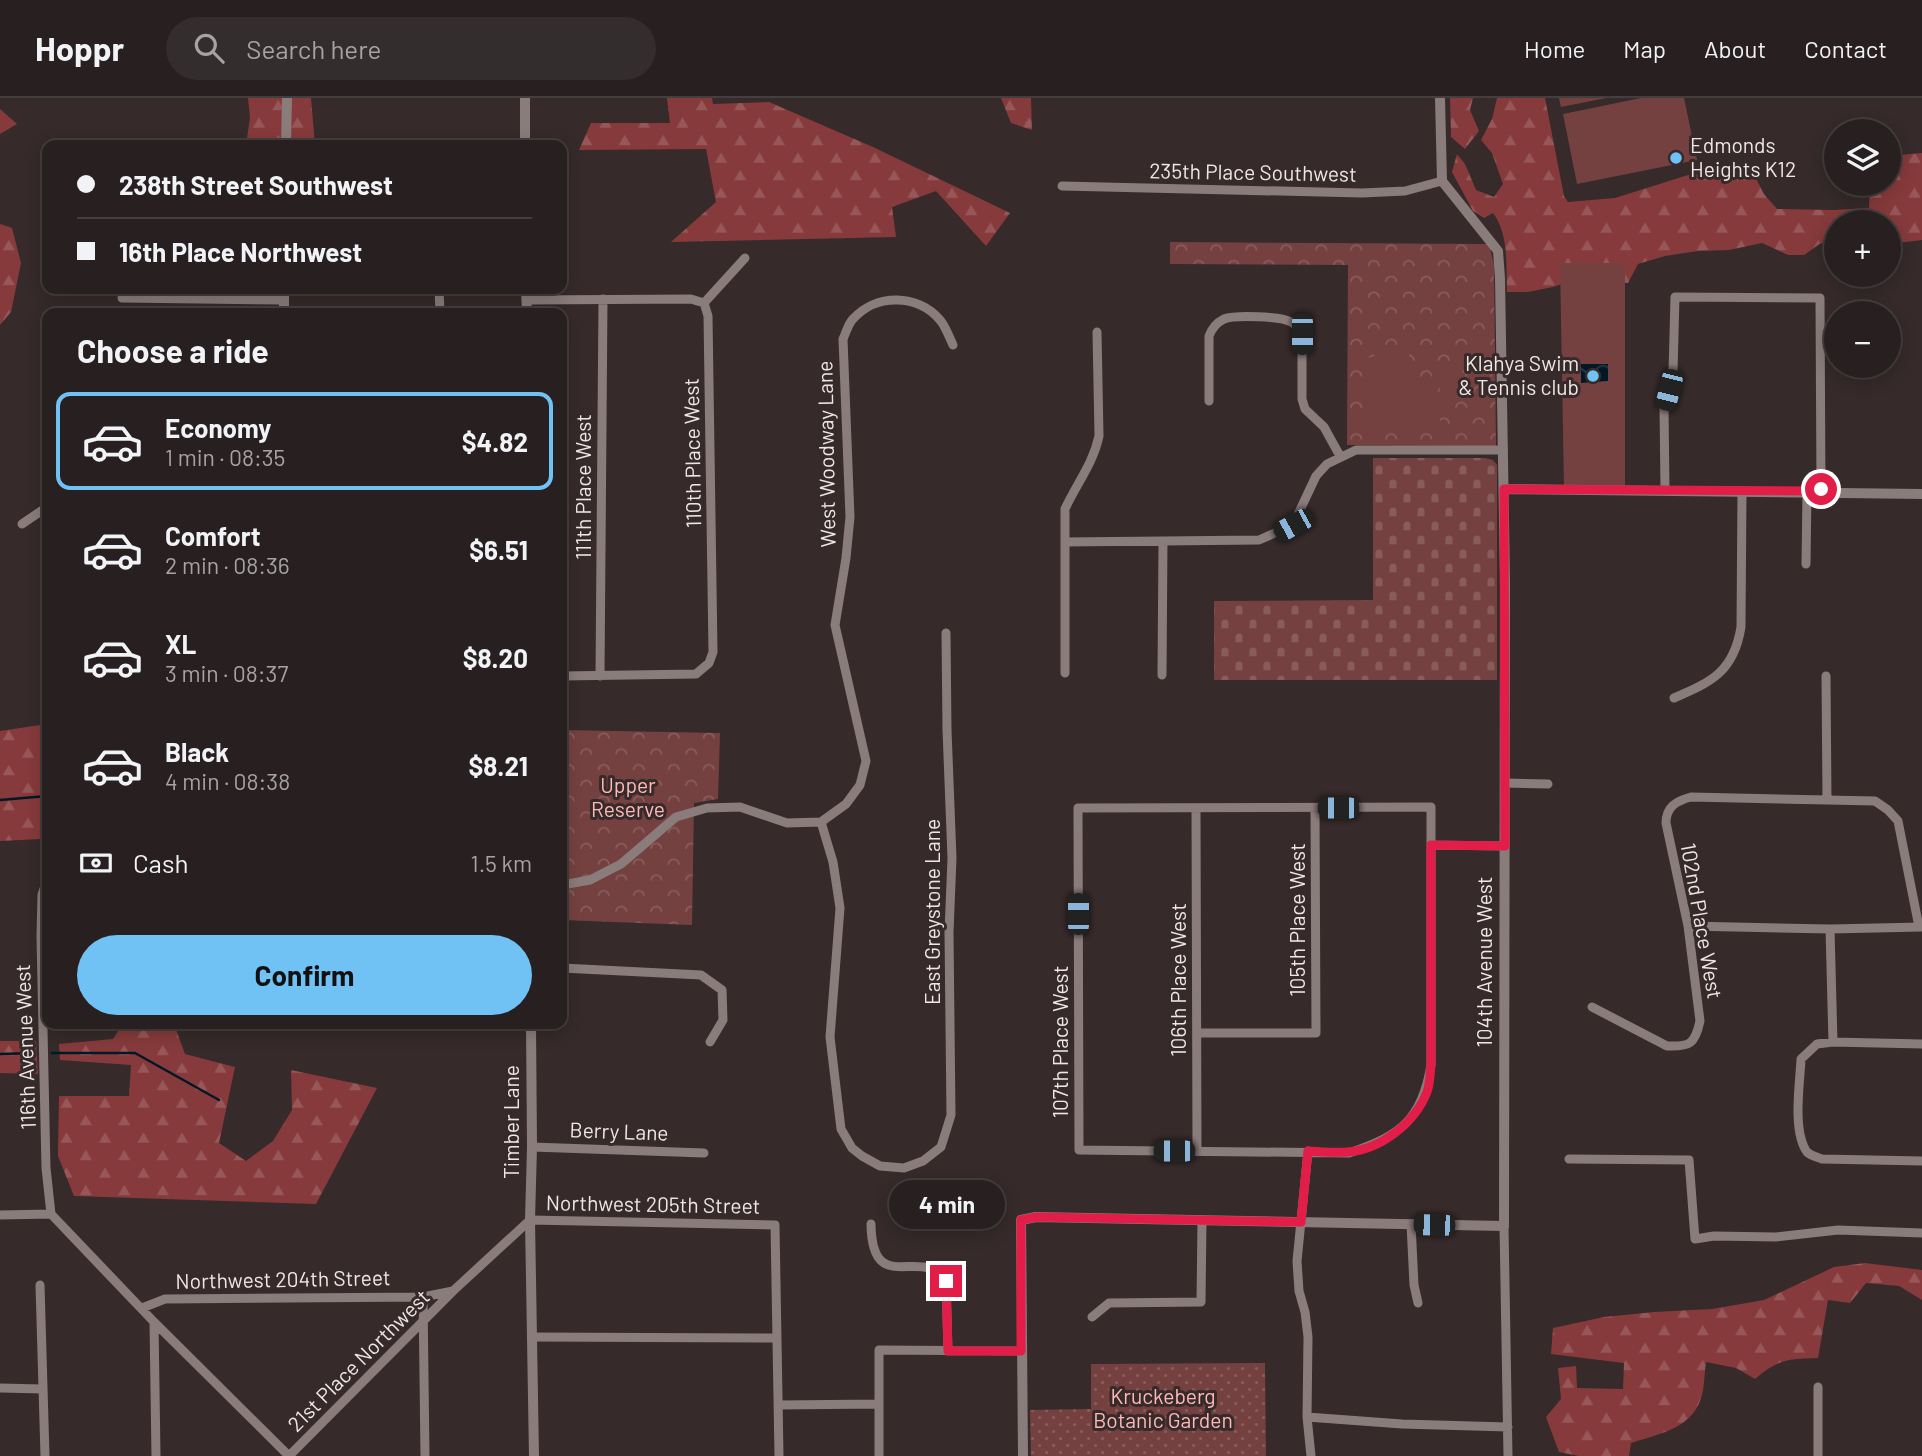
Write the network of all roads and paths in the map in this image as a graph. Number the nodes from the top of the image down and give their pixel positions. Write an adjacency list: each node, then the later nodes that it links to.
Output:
1 (286, 98): 4 (street)
2 (524, 98): 5 (street)
3 (1440, 98): 6 (street)
4 (286, 140)
5 (525, 140)
6 (1442, 181): 7 (street, 235th Place Southwest); 17 (street, 104th Avenue West)
7 (1062, 186)
8 (744, 258): 13 (street)
9 (284, 294): 11 (street)
10 (526, 294): 12 (street)
11 (122, 298)
12 (603, 299): 13 (street); 34 (street, 111th Place West)
13 (704, 303): 34 (street, 110th Place West)
14 (1097, 332): 28 (street)
15 (953, 345): 42 (street, West Woodway Lane)
16 (1209, 401): 18 (street)
17 (1503, 450): 18 (street); 19 (street, 104th Avenue West)
18 (1340, 456): 27 (street)
19 (1504, 489): 20 (street); 37 (street, 104th Avenue West)
20 (1665, 490): 21 (street); 23 (street)
21 (1742, 491): 22 (street); 36 (street)
22 (1807, 491): 23 (street); 29 (street)
23 (1821, 491): 24 (street)
24 (1922, 494)
25 (42, 510): 26 (street)
26 (22, 524)
27 (1163, 541): 28 (street); 32 (street)
28 (1065, 542): 31 (street)
29 (1806, 564)
30 (946, 633): 42 (street, East Greystone Lane)
31 (1065, 673)
32 (1162, 675)
33 (567, 676): 34 (street)
34 (600, 676)
35 (1826, 676): 39 (street)
36 (1674, 698)
37 (1505, 783): 38 (street); 44 (street, 104th Avenue West)
38 (1548, 784)
39 (1827, 800): 48 (street, 102nd Place West); 49 (street)
40 (1196, 808): 41 (street); 55 (street, 106th Place West); 60 (street, 107th Place West)
41 (1315, 808): 43 (street); 55 (street, 105th Place West)
42 (821, 822): 45 (street)
43 (1431, 845): 44 (street); 61 (street)
44 (1505, 846): 72 (street, 104th Avenue West)
45 (567, 884)
46 (42, 901): 47 (street, 116th Avenue West)
47 (42, 924)
48 (1688, 926): 50 (street); 52 (street, 102nd Place West)
49 (1920, 927): 50 (street)
50 (1830, 929): 57 (street)
51 (567, 968): 56 (street)
52 (1592, 1007)
53 (45, 1029): 65 (street, 116th Avenue West)
54 (531, 1029): 59 (street, Timber Lane)
55 (1197, 1033): 60 (street, 106th Place West)
56 (710, 1042)
57 (1833, 1042): 58 (street); 64 (street)
58 (1922, 1044)
59 (532, 1147): 62 (street, Berry Lane); 67 (street, Timber Lane)
60 (1197, 1151): 61 (street)
61 (1308, 1151): 69 (street)
62 (704, 1153)
63 (1569, 1159): 73 (street)
64 (1922, 1160)
65 (51, 1214): 66 (street); 78 (street)
66 (0, 1215)
67 (530, 1220): 75 (street); 82 (street, Timber Lane); 83 (street, Northwest 205th Street)
68 (1202, 1220): 69 (street); 79 (street); 85 (street)
69 (1301, 1222): 71 (street); 91 (street)
70 (871, 1224): 84 (street)
71 (1411, 1224): 72 (street); 77 (street)
72 (1504, 1226): 92 (street)
73 (1922, 1233)
74 (40, 1285): 88 (street)
75 (453, 1291): 76 (street, Northwest 204th Street); 80 (street, 21st Place Northwest)
76 (423, 1297): 78 (street, Northwest 204th Street); 80 (street)
77 (1418, 1303)
78 (142, 1308): 81 (street)
79 (1092, 1318)
80 (424, 1320): 95 (street, 21st Place Northwest); 96 (street)
81 (154, 1322): 94 (street); 95 (street)
82 (532, 1337): 83 (street); 97 (street, Timber Lane)
83 (777, 1338): 90 (street)
84 (948, 1351): 85 (street); 89 (street)
85 (1021, 1351): 100 (street)
86 (1818, 1387): 103 (street)
87 (0, 1388): 88 (street)
88 (43, 1389): 93 (street)
89 (879, 1404): 90 (street); 99 (street)
90 (778, 1405): 98 (street)
91 (1307, 1417): 92 (street); 101 (street)
92 (1508, 1427): 102 (street)
93 (45, 1456)
94 (156, 1456)
95 (289, 1456)
96 (425, 1456)
97 (534, 1456)
98 (779, 1456)
99 (878, 1456)
100 (1023, 1456)
101 (1311, 1456)
102 (1508, 1456)
103 (1818, 1456)

